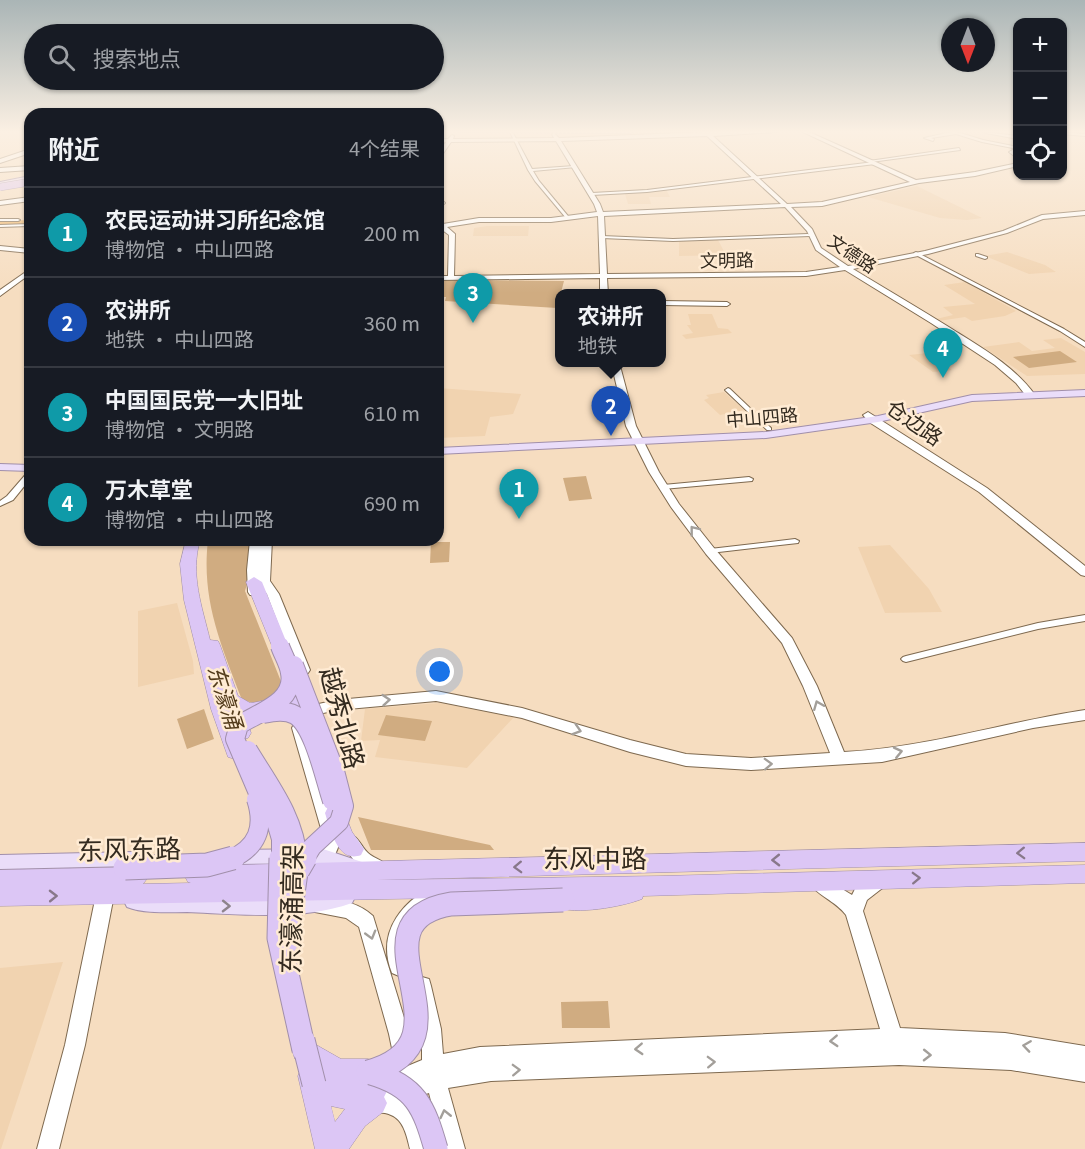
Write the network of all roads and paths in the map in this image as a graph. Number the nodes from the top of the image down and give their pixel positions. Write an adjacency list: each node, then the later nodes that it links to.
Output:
1 (542, 186): 12 (street)
2 (586, 186): 6 (street)
3 (688, 186): 6 (street)
4 (764, 186): 9 (street)
5 (896, 186): 9 (street)
6 (592, 194): 11 (street)
7 (24, 201): 8 (street)
8 (0, 204)
9 (785, 205): 11 (street); 19 (street, 文德路); 26 (street, 文德路)
10 (1085, 213): 23 (street, 文明路)
11 (600, 214): 12 (street); 20 (street)
12 (567, 218): 15 (street)
13 (0, 220): 14 (street)
14 (24, 220)
15 (444, 224)
16 (24, 225): 17 (street)
17 (0, 226)
18 (444, 230): 28 (street)
19 (808, 235): 20 (street); 26 (street, 文德路)
20 (602, 237): 29 (street)
21 (0, 248): 22 (street)
22 (24, 250)
23 (917, 254): 26 (street, 文明路); 34 (street)
24 (978, 255): 25 (street)
25 (985, 258)
26 (844, 268): 29 (street, 文明路); 38 (street, 文德路)
27 (24, 274): 31 (street)
28 (444, 276): 29 (street, 文明路)
29 (604, 276): 30 (street)
30 (604, 289)
31 (0, 292)
32 (666, 303): 33 (street)
33 (727, 304)
34 (1085, 345)
35 (616, 367): 42 (street)
36 (1085, 388): 38 (main road, 中山四路)
37 (728, 390): 41 (street)
38 (1027, 391): 39 (main road, 中山四路); 40 (main road, 中山四路)
39 (1085, 393)
40 (873, 418): 41 (main road, 中山四路); 42 (main road, 中山四路); 59 (street, 仓边路); 60 (street, 仓边路)
41 (769, 429): 42 (main road, 中山四路)
42 (636, 439): 43 (main road, 中山四路); 44 (main road, 中山四路); 51 (street)
43 (444, 445)
44 (444, 451)
45 (0, 461): 46 (main road)
46 (24, 462)
47 (0, 467): 48 (main road)
48 (24, 468)
49 (749, 479): 51 (street)
50 (24, 482): 52 (street)
51 (663, 487): 58 (street, one-way to 51)
52 (0, 504)
53 (795, 541): 58 (street)
54 (190, 546): 72 (highway, 东濠涌高架, bridge)
55 (198, 546): 66 (highway, 东濠涌高架)
56 (256, 546): 61 (street, 越秀北路)
57 (265, 546): 61 (street, 越秀北路)
58 (710, 551): 71 (street, one-way to 58)
59 (1085, 565)
60 (1085, 572)
61 (259, 582): 63 (highway); 65 (street, 越秀北路); 68 (street, 越秀北路)
62 (1085, 618): 64 (street)
63 (283, 645): 70 (highway, bridge); 82 (highway, bridge)
64 (906, 659)
65 (285, 681): 67 (highway); 68 (street, 越秀北路)
66 (230, 698): 67 (highway); 72 (highway, 东濠涌高架)
67 (272, 704): 68 (highway)
68 (298, 709): 71 (street, one-way to 71); 72 (highway); 74 (street, 越秀北路); 76 (street, 越秀北路)
69 (1085, 715): 71 (street, one-way to 69)
70 (244, 722): 73 (highway, bridge); 74 (highway, bridge)
71 (840, 759)
72 (245, 760): 73 (highway, bridge); 79 (highway, bridge); 82 (highway, 东濠涌高架, bridge)
73 (258, 793): 96 (highway, 东濠涌高架, bridge)
74 (354, 849): 80 (street)
75 (1085, 852): 80 (highway, 东风中路, one-way to 80)
76 (322, 856): 77 (main road); 81 (main road)
77 (226, 857): 78 (main road); 83 (highway)
78 (0, 862)
79 (0, 870)
80 (411, 870): 81 (highway, 东风中路)
81 (369, 871): 83 (highway, 东风中路)
82 (296, 873): 100 (highway, 东濠涌高架, bridge)
83 (260, 874): 85 (highway, 东风东路)
84 (1085, 874): 86 (highway, 东风中路, one-way to 84)
85 (0, 879)
86 (882, 879): 87 (highway, 东风中路); 94 (street)
87 (815, 881): 88 (highway, 东风中路); 94 (street)
88 (660, 886): 89 (highway, 东风中路); 99 (street); 101 (highway, bridge)
89 (445, 889): 90 (highway, 东风中路); 99 (street)
90 (385, 890): 91 (highway, 东风中路); 93 (main road)
91 (105, 895): 92 (highway, 东风东路, one-way to 91); 93 (main road, one-way to 93); 104 (street)
92 (0, 896)
93 (305, 905): 101 (street, one-way to 101)
94 (854, 911): 95 (street)
95 (896, 1047): 97 (street, one-way to 95); 98 (street, one-way to 98); 99 (street)
96 (304, 1050): 101 (highway); 102 (highway, 东濠涌高架, bridge)
97 (1085, 1056)
98 (1085, 1072)
99 (431, 1076): 101 (street); 103 (street); 105 (street, one-way to 99)
100 (322, 1089): 101 (highway); 102 (highway, 东濠涌高架)
101 (372, 1089): 102 (highway); 103 (highway, bridge)
102 (335, 1144)
103 (425, 1145)
104 (48, 1149)
105 (454, 1149)

